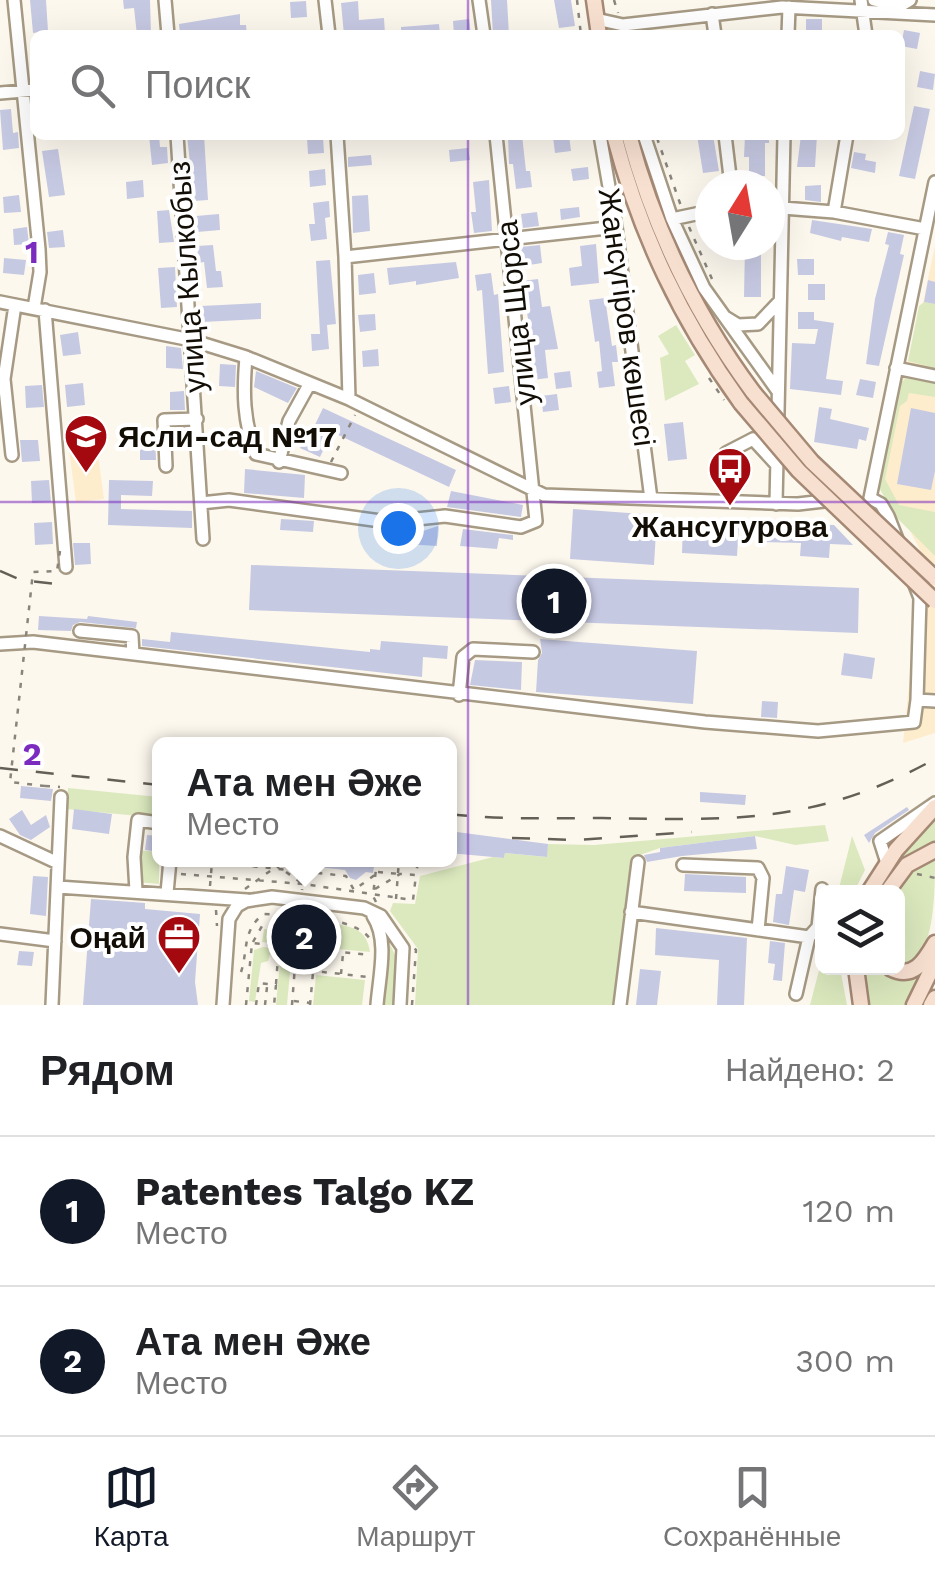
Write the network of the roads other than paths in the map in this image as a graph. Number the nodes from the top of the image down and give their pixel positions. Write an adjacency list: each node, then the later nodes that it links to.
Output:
1 (14, 0): 19 (street)
2 (165, 0): 13 (street)
3 (326, 0): 14 (street)
4 (479, 0): 15 (street)
5 (594, 0): 12 (main road)
6 (874, 0): 7 (street)
7 (910, 0)
8 (791, 4): 9 (street); 10 (street); 17 (street)
9 (862, 5): 11 (street); 18 (street)
10 (720, 9): 12 (street)
11 (935, 15)
12 (596, 19): 16 (main road)
13 (168, 30)
14 (329, 30)
15 (483, 30)
16 (600, 30)
17 (788, 30)
18 (865, 30)
19 (30, 90): 20 (street)
20 (0, 93)
21 (33, 140): 47 (street)
22 (176, 140): 49 (street, улица Кылкобыз)
23 (336, 140): 42 (street)
24 (497, 140): 41 (street, улица Щорса)
25 (601, 140): 39 (street, Жансүгіров көшесі)
26 (615, 140): 71 (main road, bridge)
27 (631, 140): 70 (main road, bridge)
28 (646, 140): 38 (street)
29 (726, 140): 32 (street)
30 (783, 140): 33 (street)
31 (846, 140): 36 (street)
32 (730, 170)
33 (780, 170)
34 (935, 182): 40 (street)
35 (785, 209): 36 (street)
36 (834, 212): 40 (street)
37 (695, 214): 38 (street)
38 (672, 219): 48 (street)
39 (616, 227): 41 (street); 65 (street, Жансүгіров көшесі)
40 (926, 229): 51 (street)
41 (509, 241): 42 (street); 63 (street, улица Щорса)
42 (345, 257): 55 (street)
43 (778, 260): 45 (street)
44 (0, 302): 46 (street)
45 (779, 302): 48 (street); 54 (street)
46 (14, 304): 47 (street); 57 (street)
47 (40, 309): 49 (street); 69 (street)
48 (721, 315): 54 (street)
49 (192, 340): 50 (street); 56 (street, улица Кылкобыз)
50 (246, 357): 53 (street); 58 (street)
51 (896, 368): 52 (street); 64 (street)
52 (935, 376)
53 (310, 383): 55 (street); 58 (street)
54 (777, 390): 59 (street)
55 (354, 402): 63 (street)
56 (197, 418): 60 (street); 66 (street, улица Кылкобыз)
57 (12, 455)
58 (280, 462): 61 (street)
59 (776, 464): 62 (street); 67 (street)
60 (166, 466)
61 (342, 473)
62 (720, 475)
63 (534, 492): 65 (street); 66 (street)
64 (870, 498): 67 (street); 79 (street)
65 (651, 499): 67 (street)
66 (201, 503): 68 (street, улица Кылкобыз)
67 (776, 504)
68 (203, 539)
69 (66, 567)
70 (935, 578)
71 (935, 602)
72 (82, 616): 73 (street)
73 (80, 631): 75 (street); 77 (street)
74 (0, 644): 75 (street)
75 (79, 647): 77 (street)
76 (534, 652): 78 (street)
77 (132, 654): 78 (street)
78 (458, 695): 79 (street)
79 (918, 700): 80 (street)
80 (935, 701)
81 (61, 797): 87 (street)
82 (935, 805): 90 (main road)
83 (152, 822): 93 (street)
84 (0, 836): 87 (street)
85 (935, 850): 91 (main road)
86 (638, 862): 97 (street)
87 (58, 863): 92 (street)
88 (683, 865): 98 (street)
89 (170, 867): 94 (street)
90 (872, 885)
91 (892, 885)
92 (58, 886): 93 (street); 102 (street)
93 (136, 891): 94 (street)
94 (167, 893): 95 (street)
95 (247, 895): 96 (street); 110 (street)
96 (361, 908): 111 (street); 112 (street)
97 (632, 912): 98 (street); 113 (street)
98 (758, 930): 101 (street)
99 (815, 930): 101 (street)
100 (0, 934): 102 (street)
101 (808, 937): 107 (street)
102 (55, 941): 109 (street)
103 (935, 943): 105 (main road)
104 (935, 962): 115 (main road)
105 (905, 972)
106 (857, 975): 114 (main road)
107 (796, 994)
108 (935, 998): 116 (main road)
109 (52, 1005)
110 (224, 1005)
111 (377, 1005)
112 (400, 1005)
113 (620, 1005)
114 (861, 1005)
115 (914, 1005)
116 (932, 1005)

